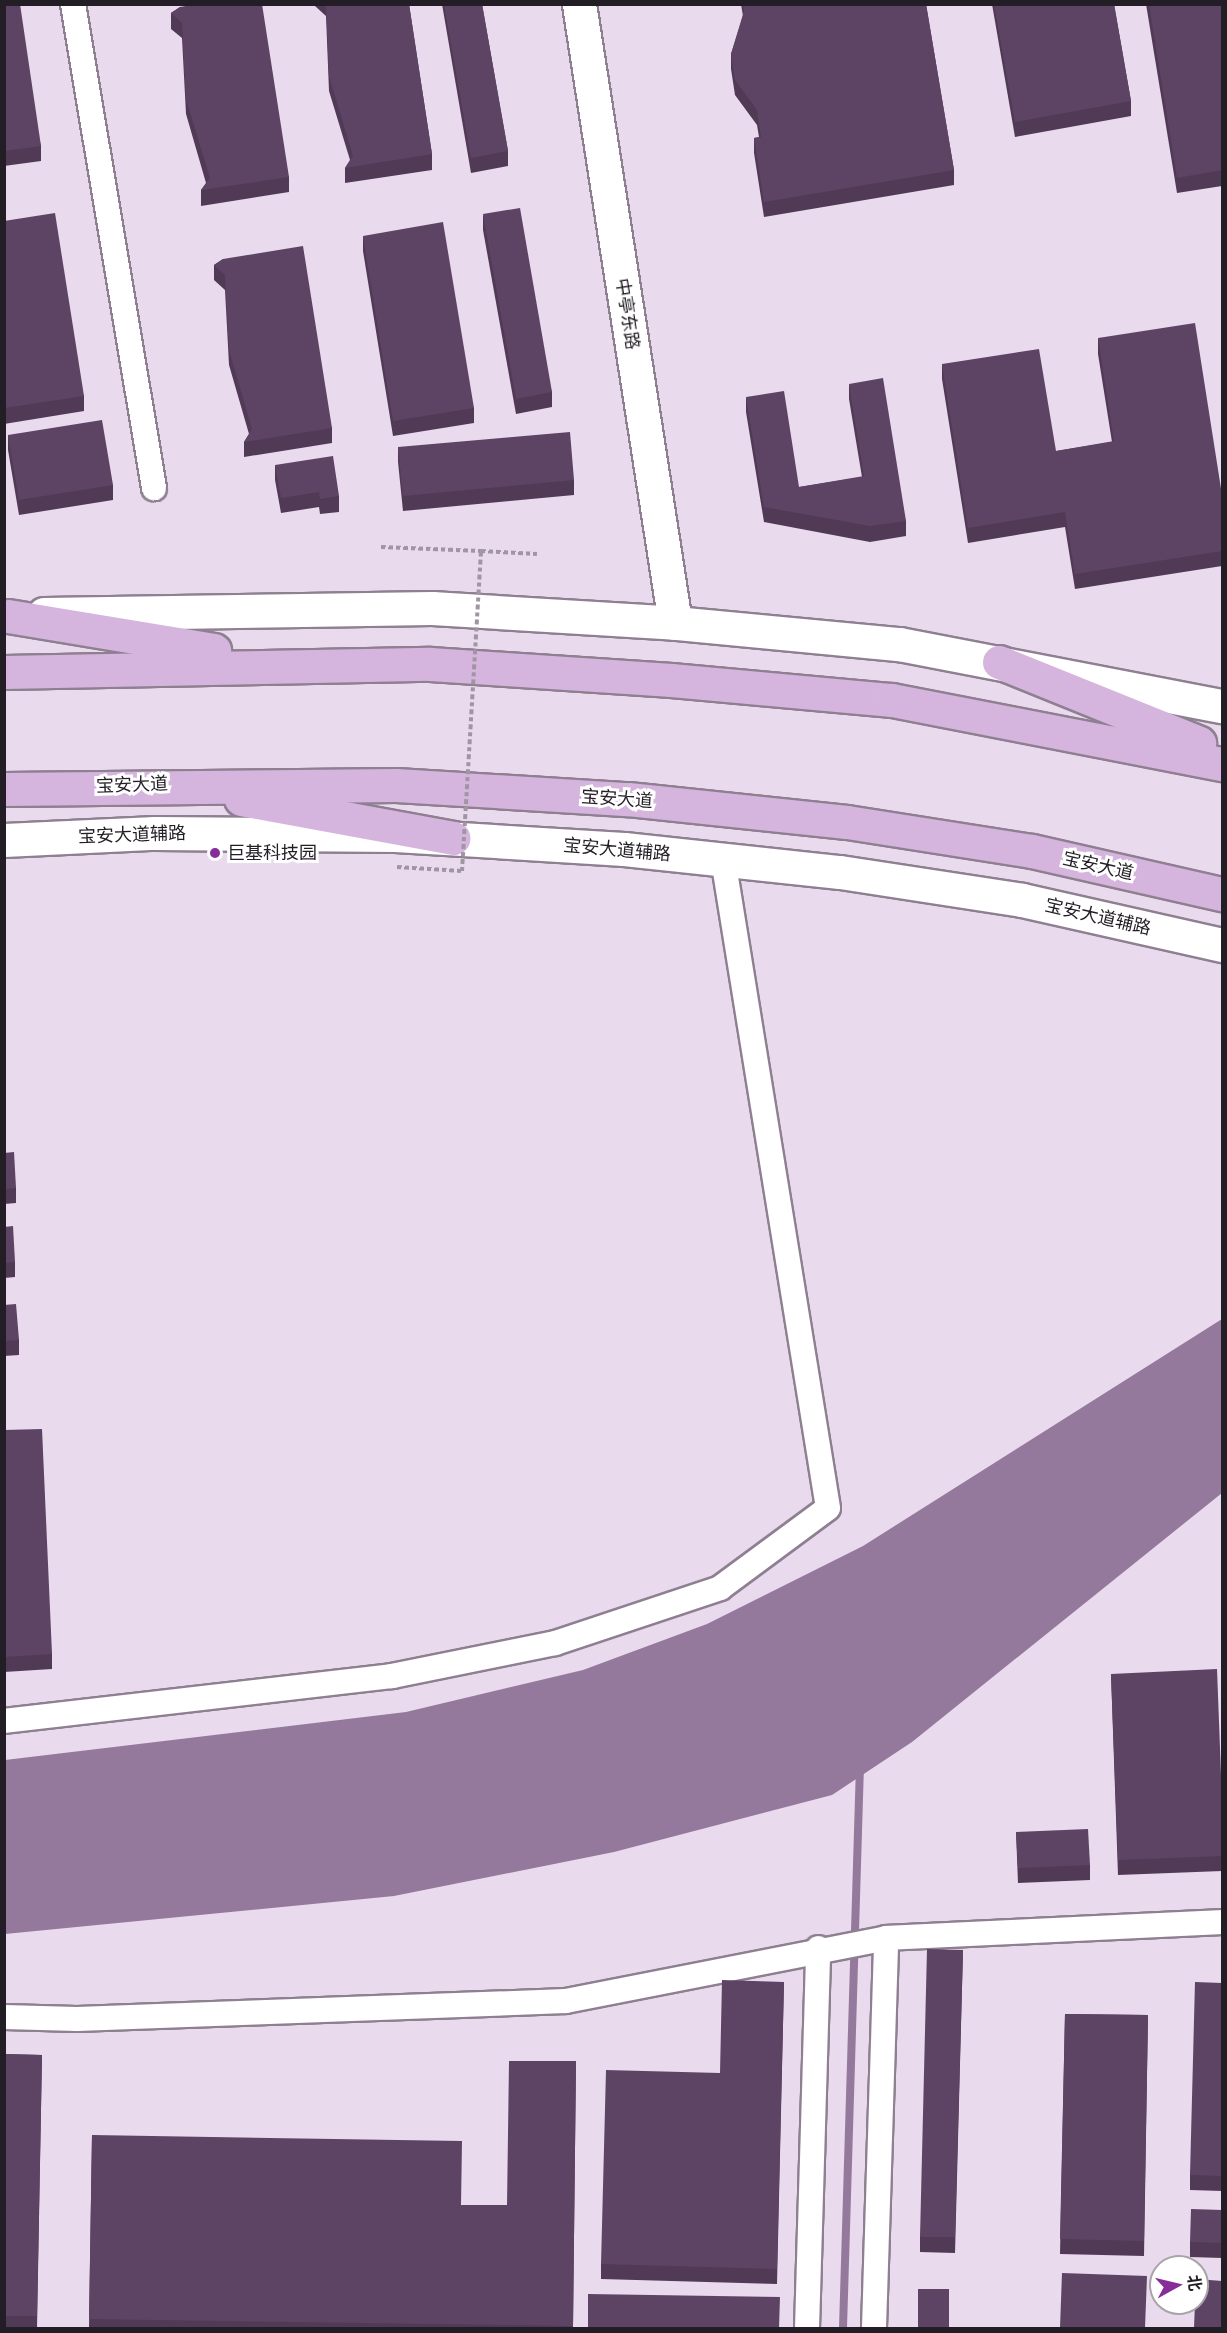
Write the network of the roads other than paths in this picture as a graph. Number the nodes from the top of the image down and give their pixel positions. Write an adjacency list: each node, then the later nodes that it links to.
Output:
1 (73, 4): 3 (street)
2 (579, 4): 5 (main road, 中亭东路)
3 (154, 488)
4 (6, 616): 5 (main road); 7 (main road)
5 (675, 623): 6 (main road)
6 (999, 662): 9 (main road); 10 (main road)
7 (302, 665): 8 (main road); 11 (main road)
8 (4, 672)
9 (1222, 706)
10 (1222, 752)
11 (1222, 764)
12 (154, 783): 13 (main road, 宝安大道); 14 (main road); 17 (main road, 宝安大道)
13 (4, 789)
14 (453, 838): 15 (main road, 宝安大道辅路); 16 (main road, 宝安大道辅路)
15 (4, 840)
16 (723, 859): 18 (main road, 宝安大道辅路); 19 (street)
17 (1222, 894)
18 (1222, 945)
19 (4, 1721)
20 (1222, 1922): 21 (street)
21 (878, 1939): 22 (street); 25 (street)
22 (826, 1947): 23 (street); 24 (street)
23 (4, 2017)
24 (807, 2328)
25 (874, 2328)

